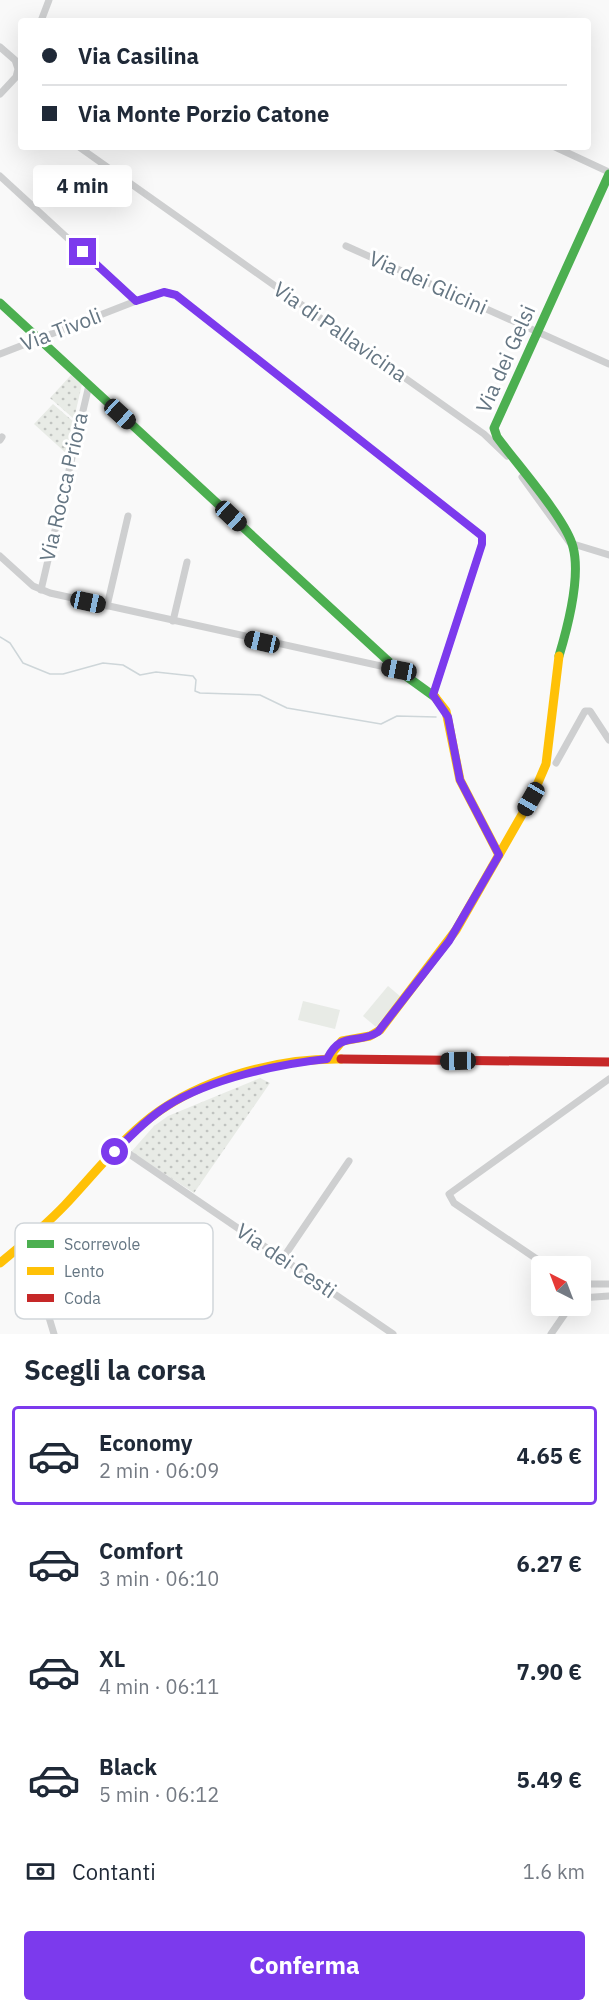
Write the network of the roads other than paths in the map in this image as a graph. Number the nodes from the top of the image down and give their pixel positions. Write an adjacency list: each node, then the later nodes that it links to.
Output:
1 (48, 0): 2 (street)
2 (42, 18)
3 (0, 47): 4 (street)
4 (0, 94)
5 (83, 150): 18 (street, Via di Pallavicina)
6 (561, 150): 7 (street)
7 (609, 173): 12 (street, Via dei Gelsi)
8 (0, 176): 10 (street)
9 (346, 246): 12 (street, Via dei Glicini)
10 (136, 301): 13 (street, Via Tivoli); 26 (street, Via Tivoli)
11 (0, 303): 13 (street)
12 (538, 333): 15 (street, Via dei Glicini); 18 (street, Via dei Gelsi)
13 (38, 338): 14 (street, Via Tivoli); 16 (street)
14 (0, 354)
15 (609, 364)
16 (89, 385): 22 (street, Via Rocca Priora); 25 (street)
17 (128, 516): 23 (street)
18 (574, 546): 19 (street); 29 (street)
19 (609, 555)
20 (0, 556): 22 (street)
21 (187, 562): 24 (street)
22 (40, 590): 23 (street)
23 (107, 606): 24 (street)
24 (173, 621): 25 (street)
25 (399, 670): 26 (street)
26 (433, 695): 29 (street)
27 (609, 740): 28 (street)
28 (556, 764)
29 (499, 855): 30 (street)
30 (327, 1059): 31 (street); 33 (street)
31 (609, 1062)
32 (609, 1079): 37 (street)
33 (119, 1147): 35 (street); 38 (street, Via dei Cesti)
34 (349, 1161): 38 (street)
35 (46, 1223)
36 (15, 1250): 39 (street)
37 (532, 1256)
38 (283, 1258): 47 (street, Via dei Cesti)
39 (0, 1263)
40 (591, 1284): 41 (street)
41 (609, 1284)
42 (609, 1296): 43 (street)
43 (591, 1297)
44 (563, 1316): 48 (street)
45 (49, 1319): 46 (street)
46 (54, 1334)
47 (393, 1334)
48 (551, 1334)

